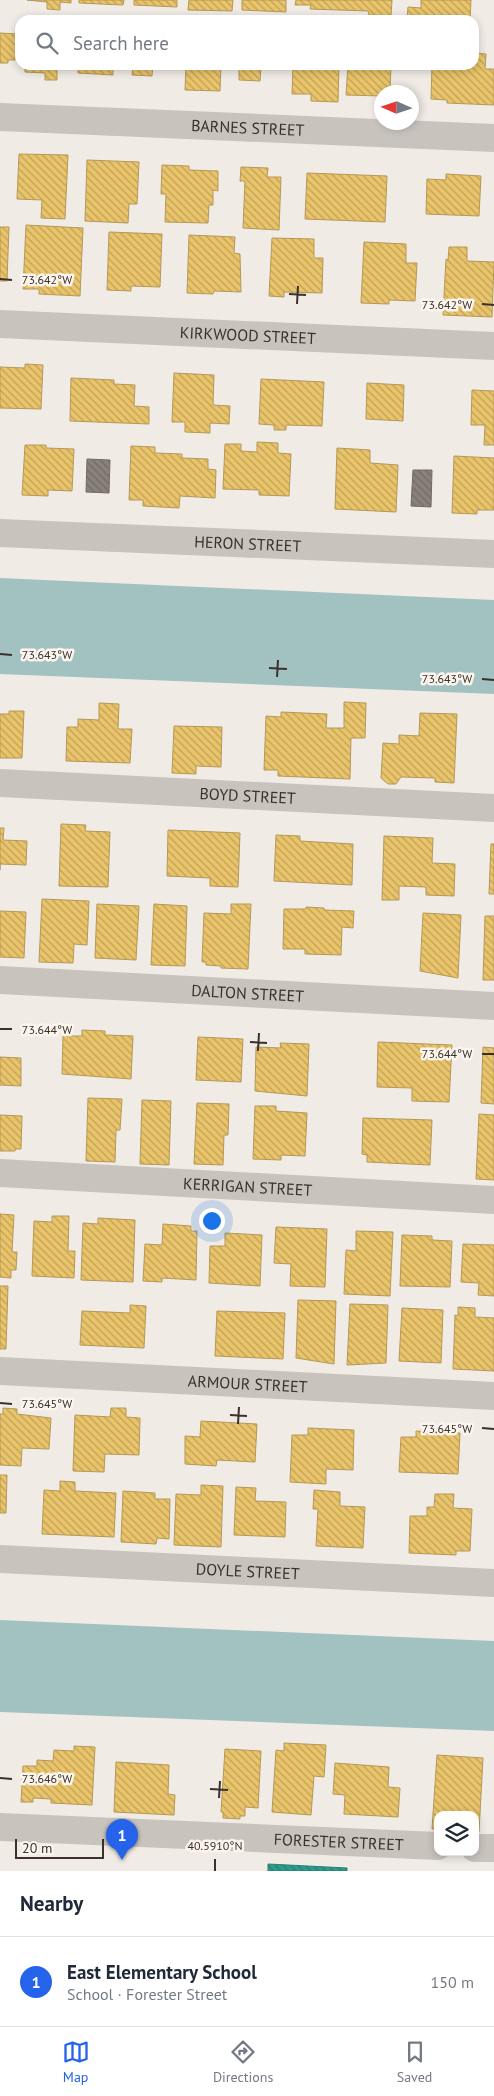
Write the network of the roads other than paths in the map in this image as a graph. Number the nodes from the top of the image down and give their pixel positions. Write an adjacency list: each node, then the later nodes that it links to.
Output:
1 (0, 117): 2 (street, BARNES STREET)
2 (494, 138)
3 (0, 324): 4 (street, KIRKWOOD STREET)
4 (494, 346)
5 (0, 533): 6 (street, HERON STREET)
6 (494, 554)
7 (0, 783): 8 (street, BOYD STREET)
8 (494, 808)
9 (0, 980): 10 (street, DALTON STREET)
10 (494, 1006)
11 (0, 1173): 12 (street, KERRIGAN STREET)
12 (494, 1200)
13 (0, 1371): 14 (street, ARMOUR STREET)
14 (494, 1396)
15 (0, 1559): 16 (street, DOYLE STREET)
16 (494, 1583)
17 (0, 1827): 18 (street, FORESTER STREET)
18 (434, 1846)
19 (479, 1848): 20 (street)
20 (494, 1848)

